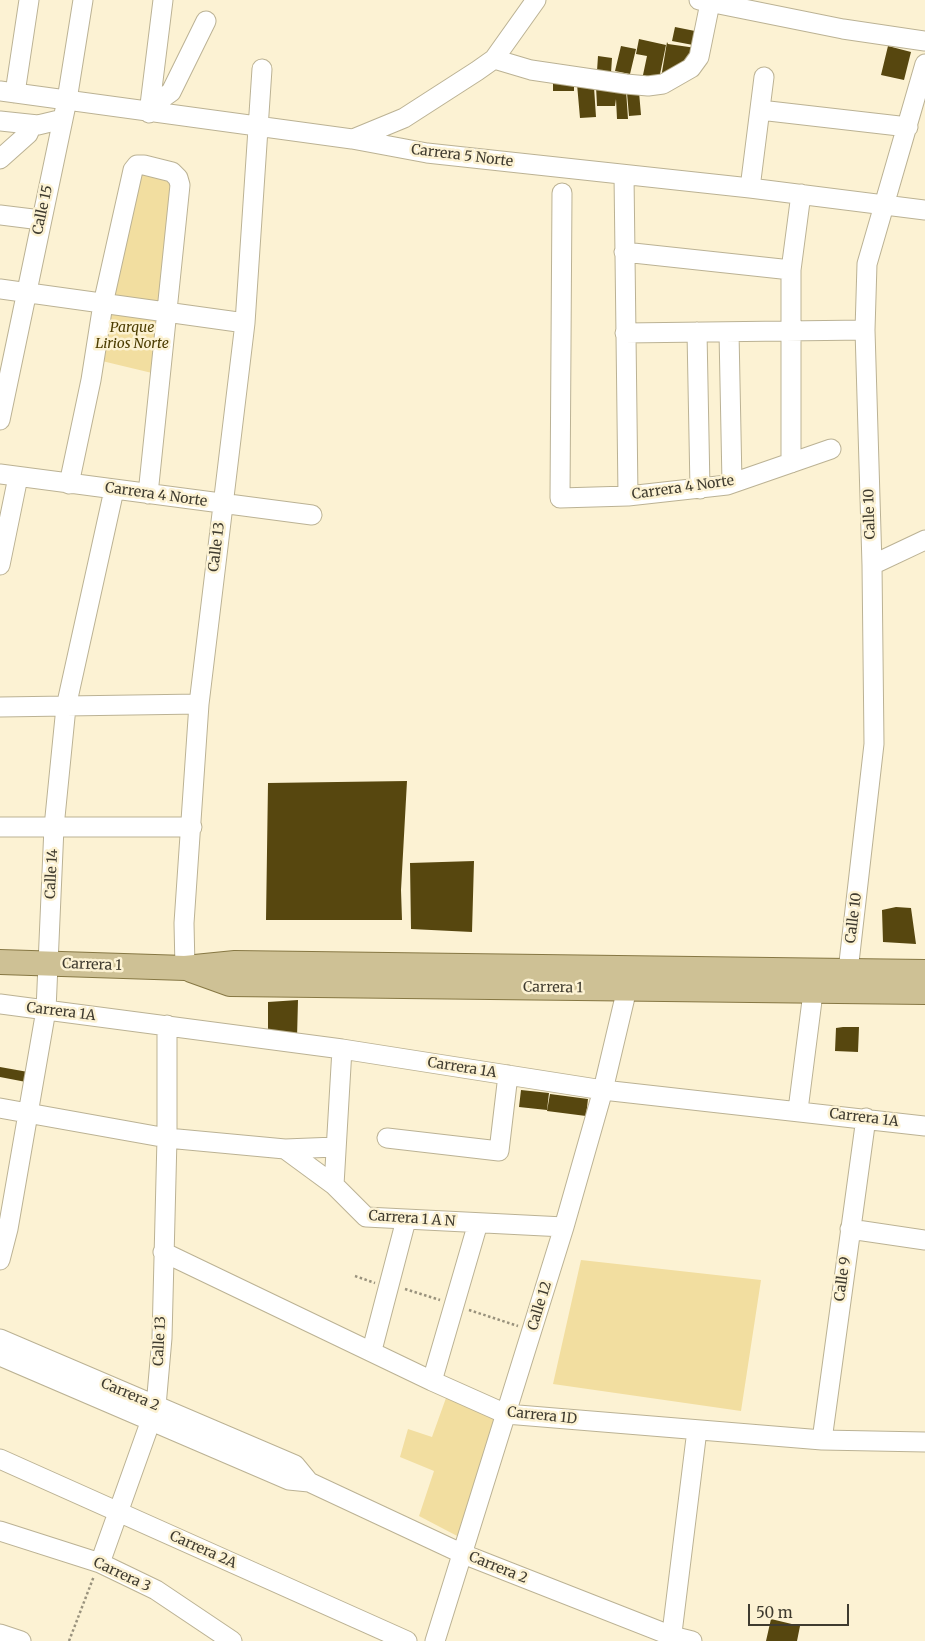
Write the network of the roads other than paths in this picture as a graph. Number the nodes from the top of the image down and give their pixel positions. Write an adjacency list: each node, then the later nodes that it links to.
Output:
1 (30, 0): 12 (street)
2 (83, 0): 13 (street, Calle 15)
3 (163, 0): 14 (street)
4 (536, 0): 8 (street)
5 (704, 1): 7 (street); 8 (street)
6 (206, 21): 14 (street)
7 (925, 41)
8 (494, 59): 21 (street)
9 (925, 64): 20 (street, Calle 10)
10 (262, 69): 19 (street, Calle 13)
11 (764, 77): 15 (street)
12 (7, 92): 13 (street, Carrera 5 Norte)
13 (67, 100): 14 (street, Carrera 5 Norte); 16 (street, Calle 15)
14 (150, 106): 19 (street, Carrera 5 Norte)
15 (760, 110): 20 (street); 24 (street)
16 (63, 119): 18 (street); 30 (street, Calle 15)
17 (0, 121): 18 (street)
18 (32, 125): 22 (street)
19 (258, 127): 21 (street, Carrera 5 Norte); 37 (street, Calle 13)
20 (908, 127): 27 (street, Calle 10)
21 (352, 139): 23 (street, Carrera 5 Norte)
22 (0, 159)
23 (624, 175): 24 (street, Carrera 5 Norte); 31 (street)
24 (750, 188): 26 (street, Carrera 5 Norte)
25 (562, 193): 56 (street, Carrera 4 Norte)
26 (800, 194): 27 (street, Carrera 5 Norte); 32 (street)
27 (884, 206): 28 (street, Carrera 5 Norte); 38 (street, Calle 10)
28 (925, 210)
29 (0, 215): 30 (street)
30 (41, 220): 34 (street, Calle 15)
31 (624, 252): 32 (street); 42 (street)
32 (792, 270): 39 (street)
33 (0, 289): 34 (street)
34 (27, 293): 35 (street); 47 (street, Calle 15)
35 (103, 304): 36 (street); 36 (street); 52 (street)
36 (168, 313): 37 (street); 55 (street)
37 (245, 323): 57 (street, Calle 13)
38 (865, 330): 39 (street); 61 (street, Calle 10)
39 (791, 331): 41 (street); 49 (street)
40 (697, 332): 41 (street); 42 (street); 44 (street)
41 (729, 332): 43 (street)
42 (625, 333): 56 (street)
43 (730, 363): 44 (street); 46 (street)
44 (698, 364): 45 (street)
45 (699, 412): 46 (street); 53 (street)
46 (731, 412): 51 (street)
47 (0, 420)
48 (831, 449): 49 (street, Carrera 4 Norte)
49 (791, 463): 51 (street, Carrera 4 Norte)
50 (9, 476): 52 (street, Carrera 4 Norte); 60 (street)
51 (732, 483): 53 (street, Carrera 4 Norte)
52 (69, 484): 54 (street, Carrera 4 Norte)
53 (700, 489): 56 (street, Carrera 4 Norte)
54 (114, 490): 55 (street, Carrera 4 Norte); 64 (street, Calle 14)
55 (148, 494): 57 (street, Carrera 4 Norte)
56 (628, 496)
57 (222, 504): 58 (street, Carrera 4 Norte); 62 (street, Calle 13)
58 (312, 515)
59 (925, 540): 61 (street)
60 (0, 565)
61 (872, 565): 71 (street, Calle 10)
62 (199, 704): 64 (street); 66 (street, Calle 13)
63 (0, 707): 64 (street)
64 (66, 707): 65 (street, Calle 14)
65 (54, 827): 66 (street); 67 (street); 69 (street, Calle 14)
66 (192, 827): 70 (street, Calle 13)
67 (0, 828)
68 (0, 962): 69 (main road, Carrera 1)
69 (48, 963): 70 (main road, Carrera 1); 77 (street, Calle 14)
70 (184, 968): 73 (main road, Carrera 1)
71 (848, 971): 72 (main road, Carrera 1); 74 (main road, Carrera 1)
72 (925, 972)
73 (630, 978): 74 (main road, Carrera 1); 81 (street, Calle 12)
74 (814, 980): 75 (main road, Carrera 1); 83 (street)
75 (925, 992)
76 (0, 1004): 77 (street, Carrera 1A)
77 (46, 1010): 78 (street, Carrera 1A); 84 (street, Calle 14)
78 (167, 1025): 79 (street, Carrera 1A); 87 (street, Calle 13)
79 (342, 1050): 80 (street, Carrera 1A); 89 (street)
80 (508, 1075): 81 (street, Carrera 1A); 88 (street)
81 (603, 1090): 83 (street, Carrera 1A); 94 (street, Calle 12)
82 (0, 1108): 84 (street)
83 (798, 1110): 85 (street, Carrera 1A)
84 (27, 1112): 87 (street); 98 (street, Calle 14)
85 (866, 1118): 86 (street, Carrera 1A); 95 (street, Calle 9)
86 (925, 1126)
87 (167, 1138): 90 (street); 97 (street, Calle 13)
88 (387, 1138)
89 (336, 1147): 90 (street); 91 (street)
90 (285, 1149): 91 (street, Carrera 1 A N)
91 (334, 1185): 92 (street, Carrera 1 A N)
92 (406, 1220): 93 (street, Carrera 1 A N); 100 (street)
93 (478, 1223): 94 (street, Carrera 1 A N); 102 (street)
94 (564, 1227): 104 (street, Calle 12)
95 (850, 1229): 96 (street); 106 (street, Calle 9)
96 (925, 1240)
97 (163, 1252): 100 (street, Carrera 1D); 103 (street, Calle 13)
98 (0, 1260)
99 (0, 1339): 103 (street, Carrera 2)
100 (372, 1350): 102 (street, Carrera 1D)
101 (0, 1356): 103 (street, Carrera 2)
102 (432, 1381): 104 (street, Carrera 1D)
103 (154, 1413): 109 (street, Calle 13); 111 (street, Carrera 2)
104 (506, 1414): 105 (street, Carrera 1D); 111 (street, Calle 12)
105 (697, 1430): 106 (street, Carrera 1D); 114 (street)
106 (822, 1440): 107 (street, Carrera 1D)
107 (925, 1442)
108 (0, 1459): 109 (street, Carrera 2A)
109 (118, 1512): 112 (street, Calle 13); 117 (street, Carrera 2A)
110 (0, 1531): 112 (street, Carrera 3)
111 (463, 1554): 114 (street, Carrera 2); 118 (street, Calle 12)
112 (100, 1563): 116 (street, Carrera 3)
113 (0, 1634): 115 (street)
114 (671, 1639): 119 (street, Carrera 2)
115 (21, 1641)
116 (232, 1641)
117 (407, 1641)
118 (435, 1641)
119 (692, 1641)

